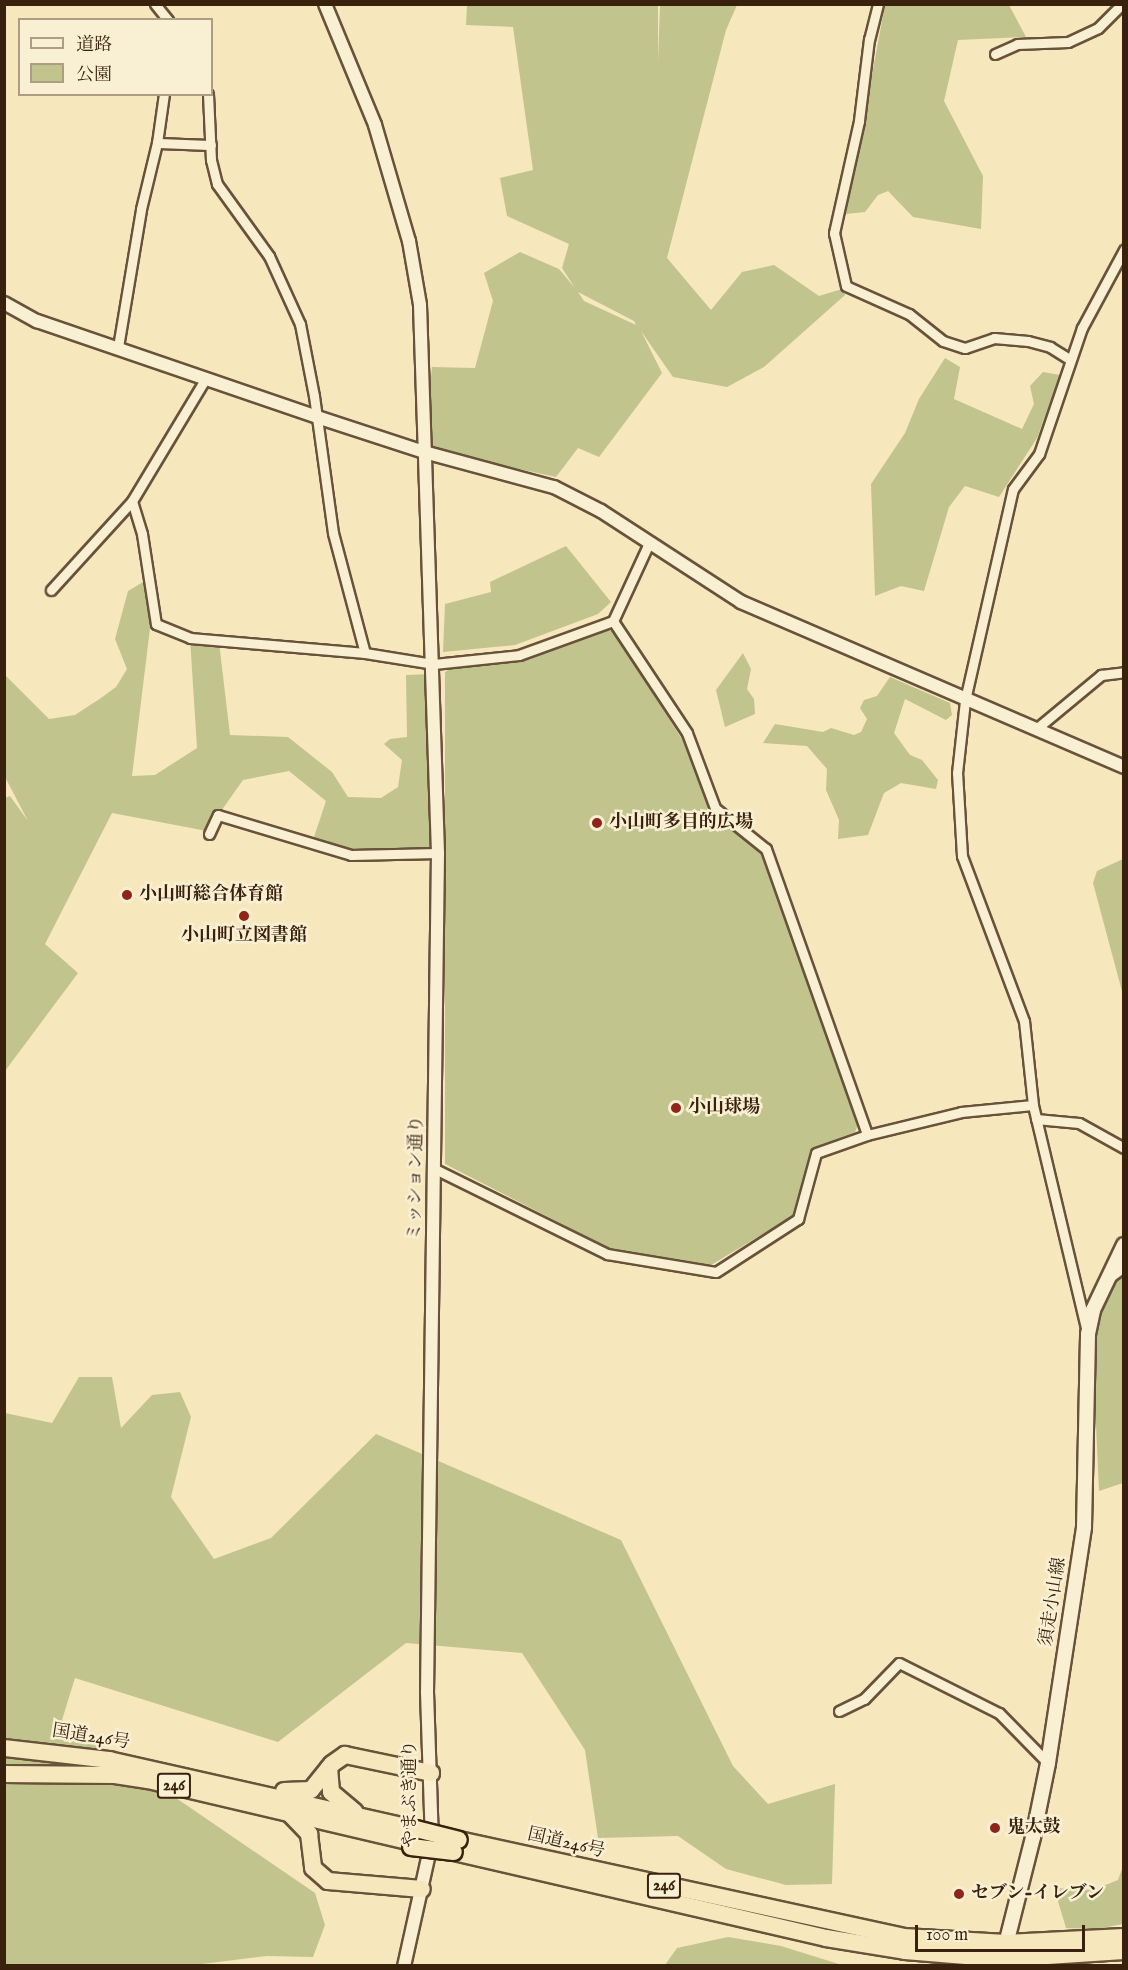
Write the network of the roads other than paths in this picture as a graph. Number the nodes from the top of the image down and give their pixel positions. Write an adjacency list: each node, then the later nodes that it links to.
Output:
1 (154, 4): 5 (street)
2 (325, 4): 17 (street, ミッション通り)
3 (878, 4): 14 (street)
4 (1122, 4): 6 (street)
5 (166, 18)
6 (995, 54)
7 (164, 96): 9 (street)
8 (208, 96): 10 (street)
9 (157, 143): 10 (street); 13 (street)
10 (211, 145): 16 (street)
11 (1124, 250): 14 (street)
12 (4, 303): 13 (street)
13 (118, 347): 15 (street)
14 (1069, 359): 25 (street)
15 (206, 378): 16 (street); 18 (street)
16 (317, 417): 17 (street); 22 (street)
17 (424, 452): 19 (street); 23 (street, ミッション通り)
18 (132, 501): 20 (street); 22 (street)
19 (649, 543): 21 (street); 25 (street)
20 (51, 590)
21 (613, 621): 23 (street); 32 (street)
22 (365, 653): 23 (street)
23 (434, 664): 29 (street, ミッション通り)
24 (1124, 672): 26 (street)
25 (965, 700): 26 (street); 30 (street)
26 (1036, 729): 27 (street)
27 (1124, 767)
28 (209, 834): 29 (street)
29 (438, 853): 34 (street, ミッション通り)
30 (1033, 1105): 31 (street); 32 (street)
31 (1036, 1119): 33 (street); 38 (street)
32 (867, 1135): 34 (street)
33 (1124, 1148)
34 (435, 1169): 39 (street, ミッション通り)
35 (1124, 1245): 37 (main road, 須走小山線)
36 (1124, 1267): 37 (street)
37 (1105, 1280): 38 (main road, 須走小山線)
38 (1088, 1334): 42 (main road, 須走小山線)
39 (427, 1692): 44 (street, やまぶき通り)
40 (839, 1711): 42 (street)
41 (4, 1748): 46 (highway, 国道246号 / 246)
42 (1048, 1763): 53 (main road, 須走小山線)
43 (329, 1768): 44 (highway); 46 (highway); 48 (highway)
44 (431, 1773): 51 (street, やまぶき通り)
45 (4, 1774): 47 (highway, 国道246号 / 246)
46 (248, 1791): 48 (highway, 国道246号 / 246)
47 (289, 1813): 49 (highway, 国道246号 / 246); 50 (highway)
48 (360, 1816): 49 (highway, 国道246号 / 246)
49 (413, 1839): 50 (highway); 53 (highway, 国道246号 / 246, bridge)
50 (310, 1856): 51 (highway)
51 (422, 1889): 54 (street, やまぶき通り)
52 (1123, 1944): 53 (highway, 国道246号 / 246)
53 (1002, 1956)
54 (404, 1965)

